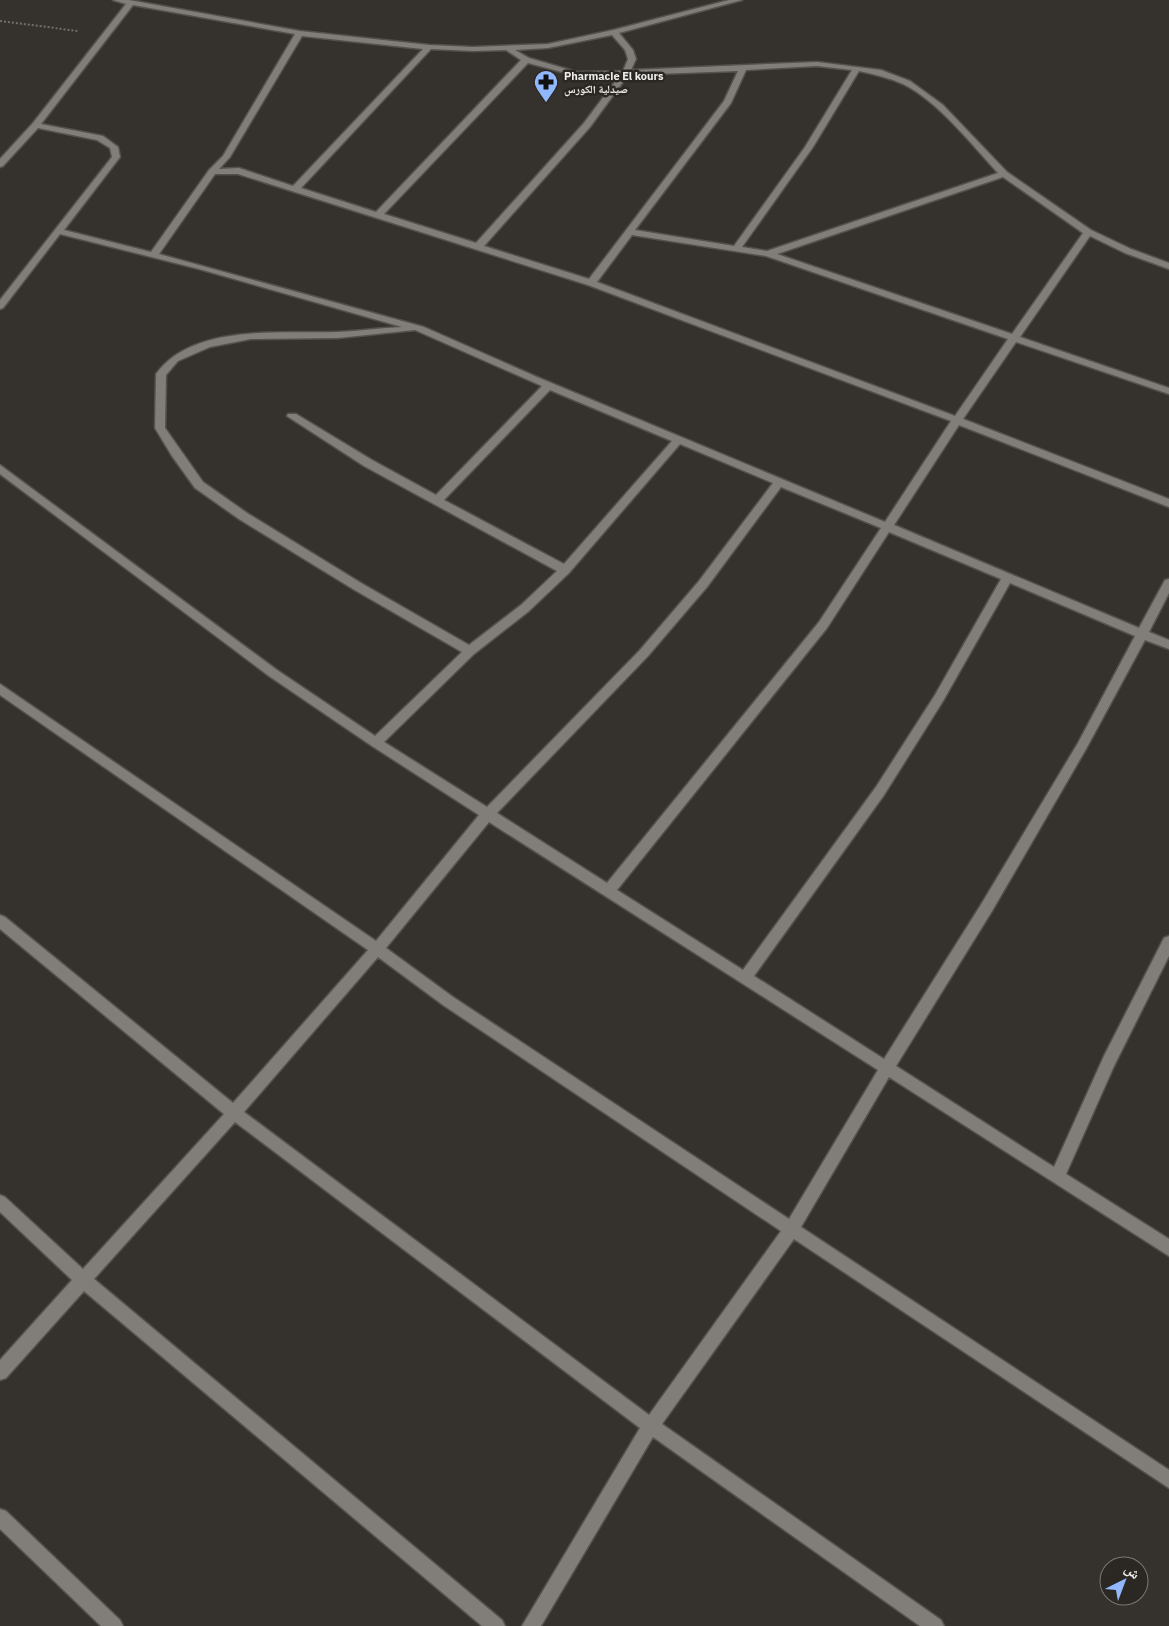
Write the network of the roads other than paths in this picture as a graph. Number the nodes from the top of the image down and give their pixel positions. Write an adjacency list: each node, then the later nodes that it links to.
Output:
1 (117, 0): 3 (street)
2 (738, 0): 4 (street)
3 (131, 3): 5 (street); 12 (street)
4 (614, 32): 7 (street); 11 (street)
5 (300, 33): 6 (street); 14 (street)
6 (429, 47): 7 (street); 16 (street)
7 (509, 49): 8 (street)
8 (526, 60): 11 (street); 17 (street)
9 (744, 68): 10 (street); 11 (street); 19 (street)
10 (856, 68): 15 (street); 22 (street)
11 (625, 74): 21 (street)
12 (36, 125): 13 (street); 18 (street)
13 (0, 164)
14 (212, 172): 16 (street); 24 (street)
15 (1004, 174): 20 (street); 23 (street)
16 (295, 189): 17 (street)
17 (377, 216): 21 (street)
18 (58, 231): 24 (street); 27 (street)
19 (630, 232): 22 (street); 26 (street)
20 (1088, 232): 25 (street); 29 (street)
21 (477, 248): 26 (street)
22 (737, 248): 23 (street)
23 (768, 254): 29 (street)
24 (152, 256): 28 (street)
25 (1169, 266)
26 (591, 283): 33 (street)
27 (0, 306)
28 (421, 329): 30 (street); 45 (street)
29 (1016, 338): 31 (street); 33 (street)
30 (549, 385): 34 (street); 37 (street)
31 (1169, 391)
32 (292, 416): 37 (street)
33 (958, 420): 38 (street); 39 (street)
34 (678, 439): 36 (street); 40 (street)
35 (0, 469): 47 (street)
36 (779, 482): 39 (street); 48 (street)
37 (437, 501): 40 (street)
38 (1169, 503)
39 (888, 527): 41 (street); 49 (street)
40 (565, 570): 45 (street)
41 (1008, 577): 43 (street); 53 (street)
42 (1169, 583): 43 (street)
43 (1141, 633): 44 (street); 54 (street)
44 (1169, 645)
45 (470, 651): 47 (street)
46 (0, 689): 52 (street)
47 (376, 743): 48 (street)
48 (488, 814): 49 (street); 52 (street)
49 (608, 891): 53 (street)
50 (0, 921): 55 (street)
51 (1169, 942): 56 (street)
52 (377, 949): 55 (street); 58 (street)
53 (746, 977): 54 (street)
54 (886, 1069): 56 (street); 58 (street)
55 (234, 1113): 60 (street); 62 (street)
56 (1057, 1177): 59 (street)
57 (0, 1202): 60 (street)
58 (792, 1229): 62 (street); 63 (street)
59 (1169, 1248)
60 (82, 1280): 61 (street); 66 (street)
61 (0, 1372)
62 (651, 1426): 67 (street); 68 (street)
63 (1169, 1480)
64 (0, 1517): 65 (street)
65 (114, 1626)
66 (496, 1626)
67 (531, 1626)
68 (935, 1626)

